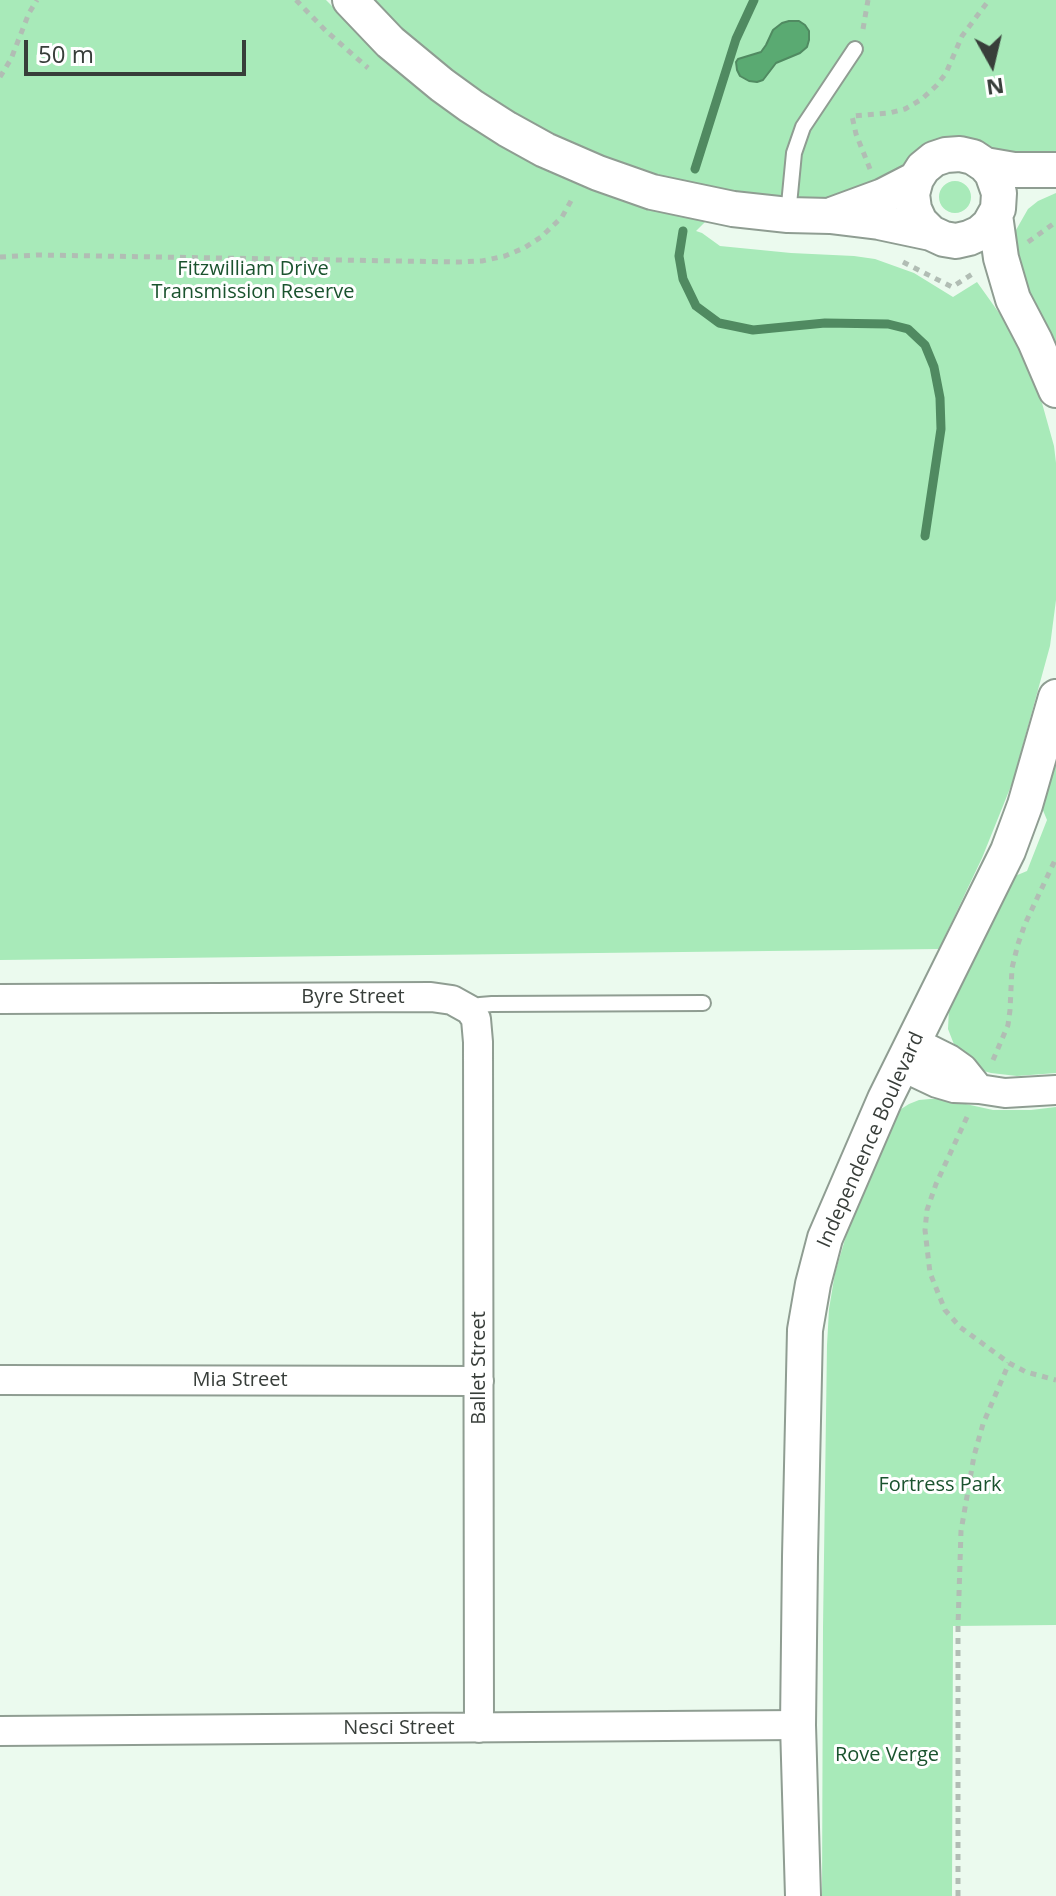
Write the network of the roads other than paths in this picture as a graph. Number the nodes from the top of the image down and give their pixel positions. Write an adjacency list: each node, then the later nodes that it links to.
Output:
1 (350, 0): 8 (street)
2 (855, 49): 8 (lane)
3 (985, 165): 4 (street); 6 (street); 7 (street)
4 (1056, 170)
5 (1056, 176): 7 (street)
6 (916, 179): 9 (street); 10 (street)
7 (996, 212): 10 (street); 11 (street)
8 (788, 215): 9 (street)
9 (830, 216): 10 (street)
10 (937, 236): 11 (street)
11 (1013, 299): 12 (street)
12 (1056, 390)
13 (1056, 697): 17 (street, Independence Boulevard)
14 (0, 999): 16 (street, Byre Street)
15 (703, 1003): 16 (lane, Byre Street)
16 (470, 1010): 20 (street, Ballet Street)
17 (907, 1053): 18 (street); 21 (street, Independence Boulevard)
18 (1056, 1090)
19 (0, 1380): 20 (street, Mia Street)
20 (479, 1381): 22 (street, Ballet Street)
21 (798, 1725): 22 (street, Nesci Street); 24 (street, Independence Boulevard)
22 (479, 1728): 23 (street, Nesci Street)
23 (0, 1731)
24 (803, 1896)

